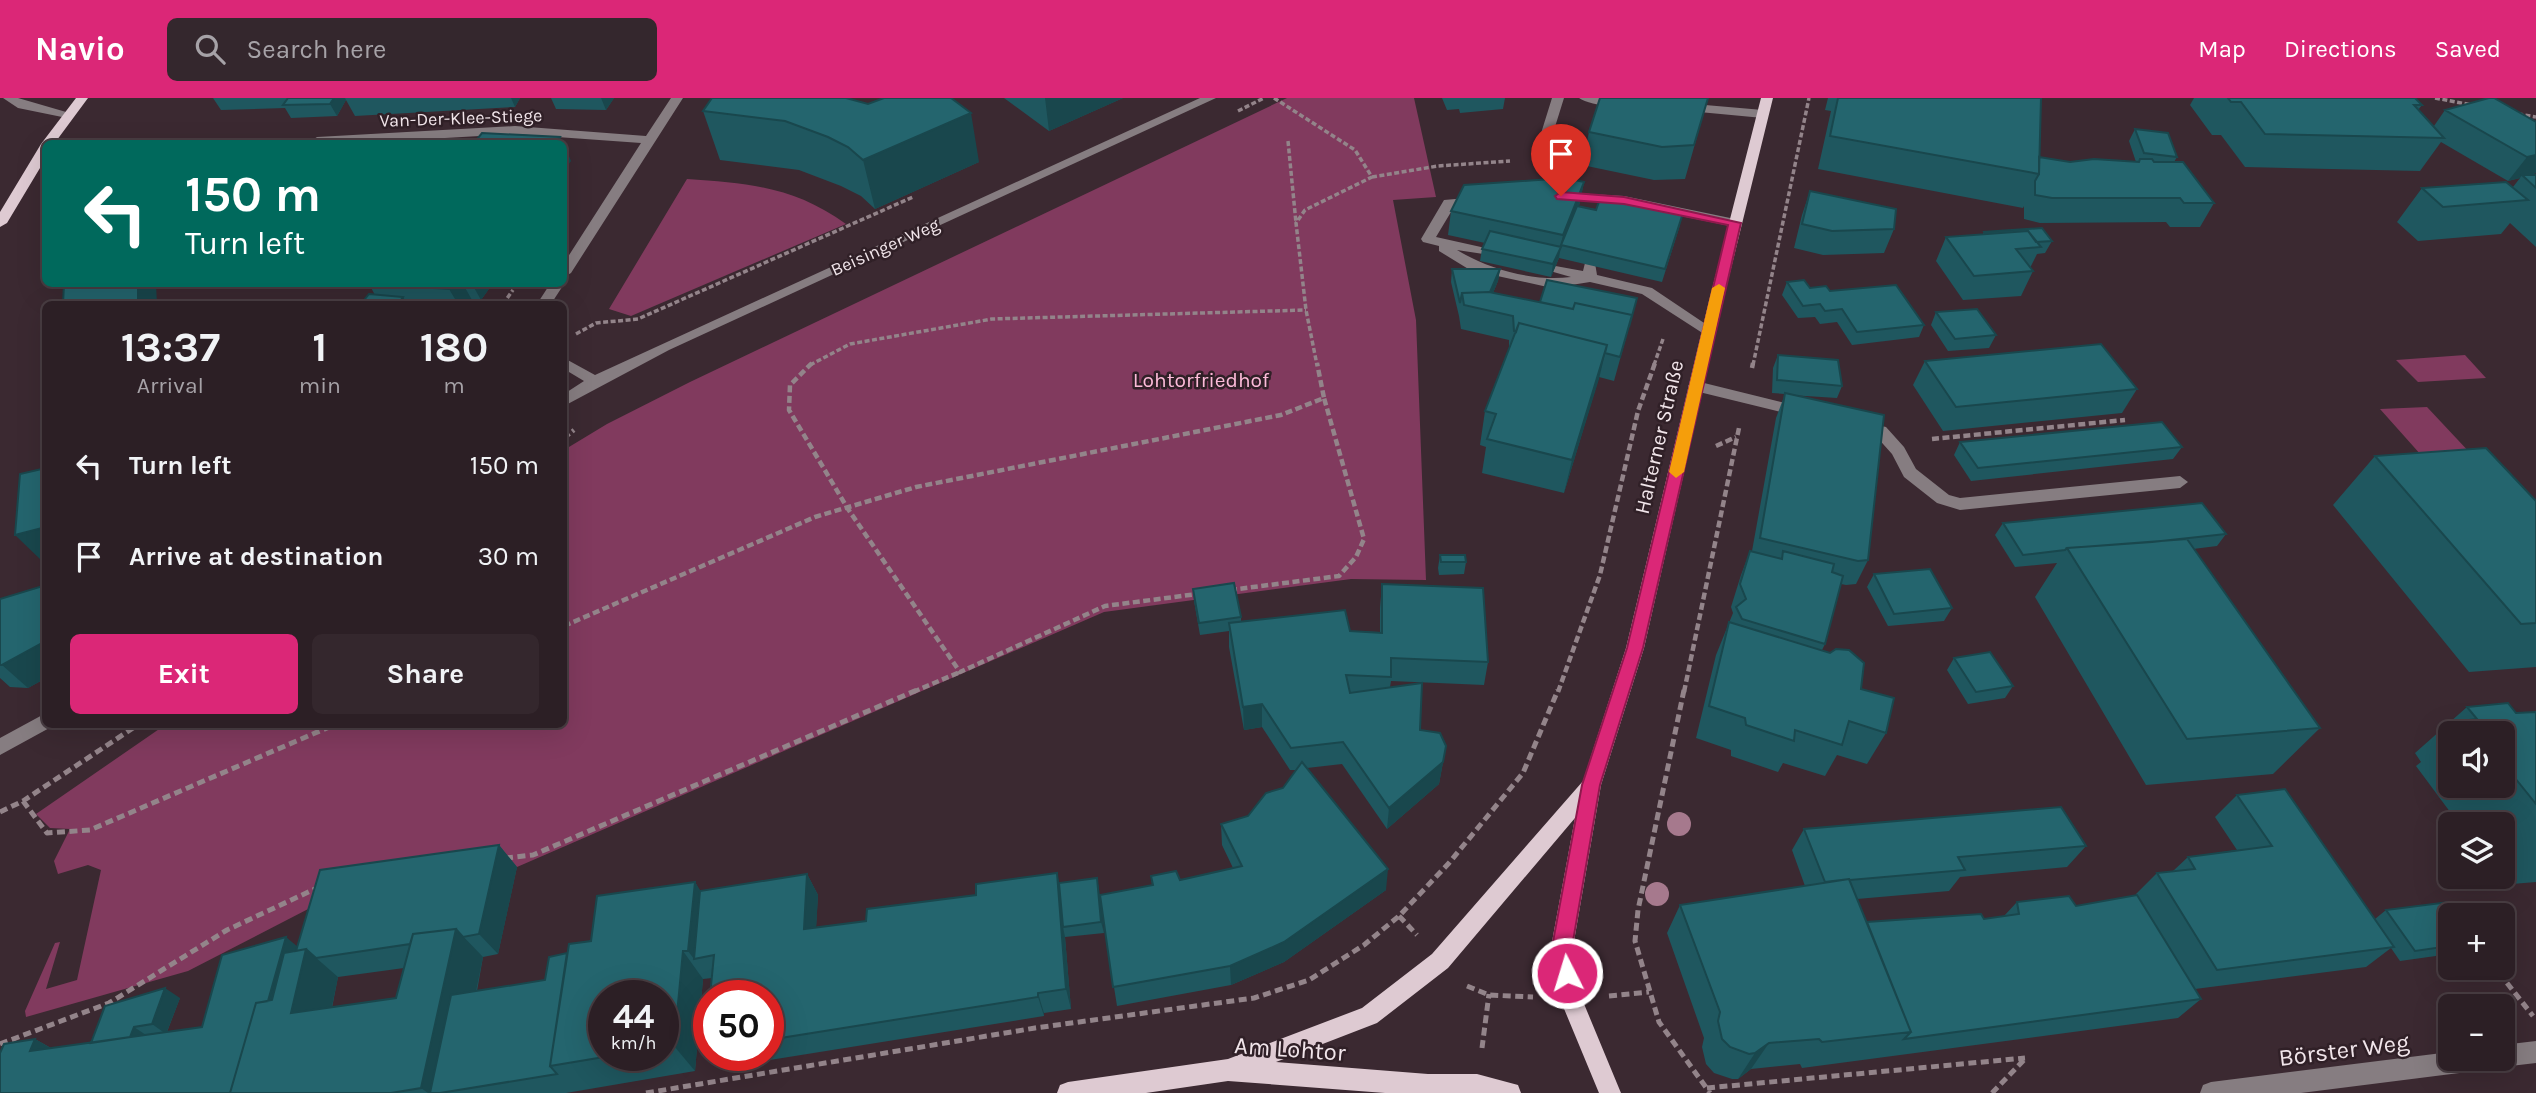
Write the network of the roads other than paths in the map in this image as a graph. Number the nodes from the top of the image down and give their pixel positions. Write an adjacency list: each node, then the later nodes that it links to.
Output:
1 (9, 98): 10 (street)
2 (82, 98): 10 (main road)
3 (677, 98): 14 (street)
4 (1210, 98): 34 (street, Beisinger Weg)
5 (1558, 98): 16 (street)
6 (1585, 98): 8 (street)
7 (1767, 98): 11 (main road, Halterner Straße)
8 (1639, 103)
9 (1665, 106): 11 (street)
10 (67, 114): 12 (main road)
11 (1763, 114): 26 (main road, Halterner Straße)
12 (49, 140)
13 (335, 140): 14 (street, Van-Der-Klee-Stiege)
14 (649, 140): 30 (street)
15 (42, 152): 24 (main road)
16 (1539, 159)
17 (1549, 197): 18 (street)
18 (1624, 200): 20 (street); 21 (street)
19 (1487, 201): 27 (street)
20 (1654, 206): 22 (street); 23 (street)
21 (1611, 211)
22 (1681, 211): 25 (street); 26 (street)
23 (1640, 217)
24 (0, 223)
25 (1667, 223)
26 (1735, 223): 32 (main road, Halterner Straße)
27 (1428, 239): 28 (street); 31 (street)
28 (1485, 253)
29 (1555, 268): 31 (street)
30 (567, 269)
31 (1590, 272): 32 (street)
32 (1709, 331): 35 (main road, Halterner Straße)
33 (567, 365): 34 (street)
34 (594, 381): 36 (street, Beisinger Weg)
35 (1696, 386): 37 (street); 42 (main road, Halterner Straße)
36 (567, 399)
37 (1813, 415)
38 (1840, 421): 39 (street)
39 (2180, 482)
40 (42, 723): 41 (street)
41 (0, 747)
42 (1591, 785): 46 (main road, Halterner Straße); 49 (main road, Halterner Straße)
43 (2536, 1052): 44 (street)
44 (2515, 1054)
45 (2438, 1065): 50 (street, Börster Weg)
46 (1228, 1070): 47 (main road, Am Lohtor); 48 (main road, Am Lohtor)
47 (1068, 1093)
48 (1510, 1093)
49 (1610, 1093)
50 (2211, 1093)

